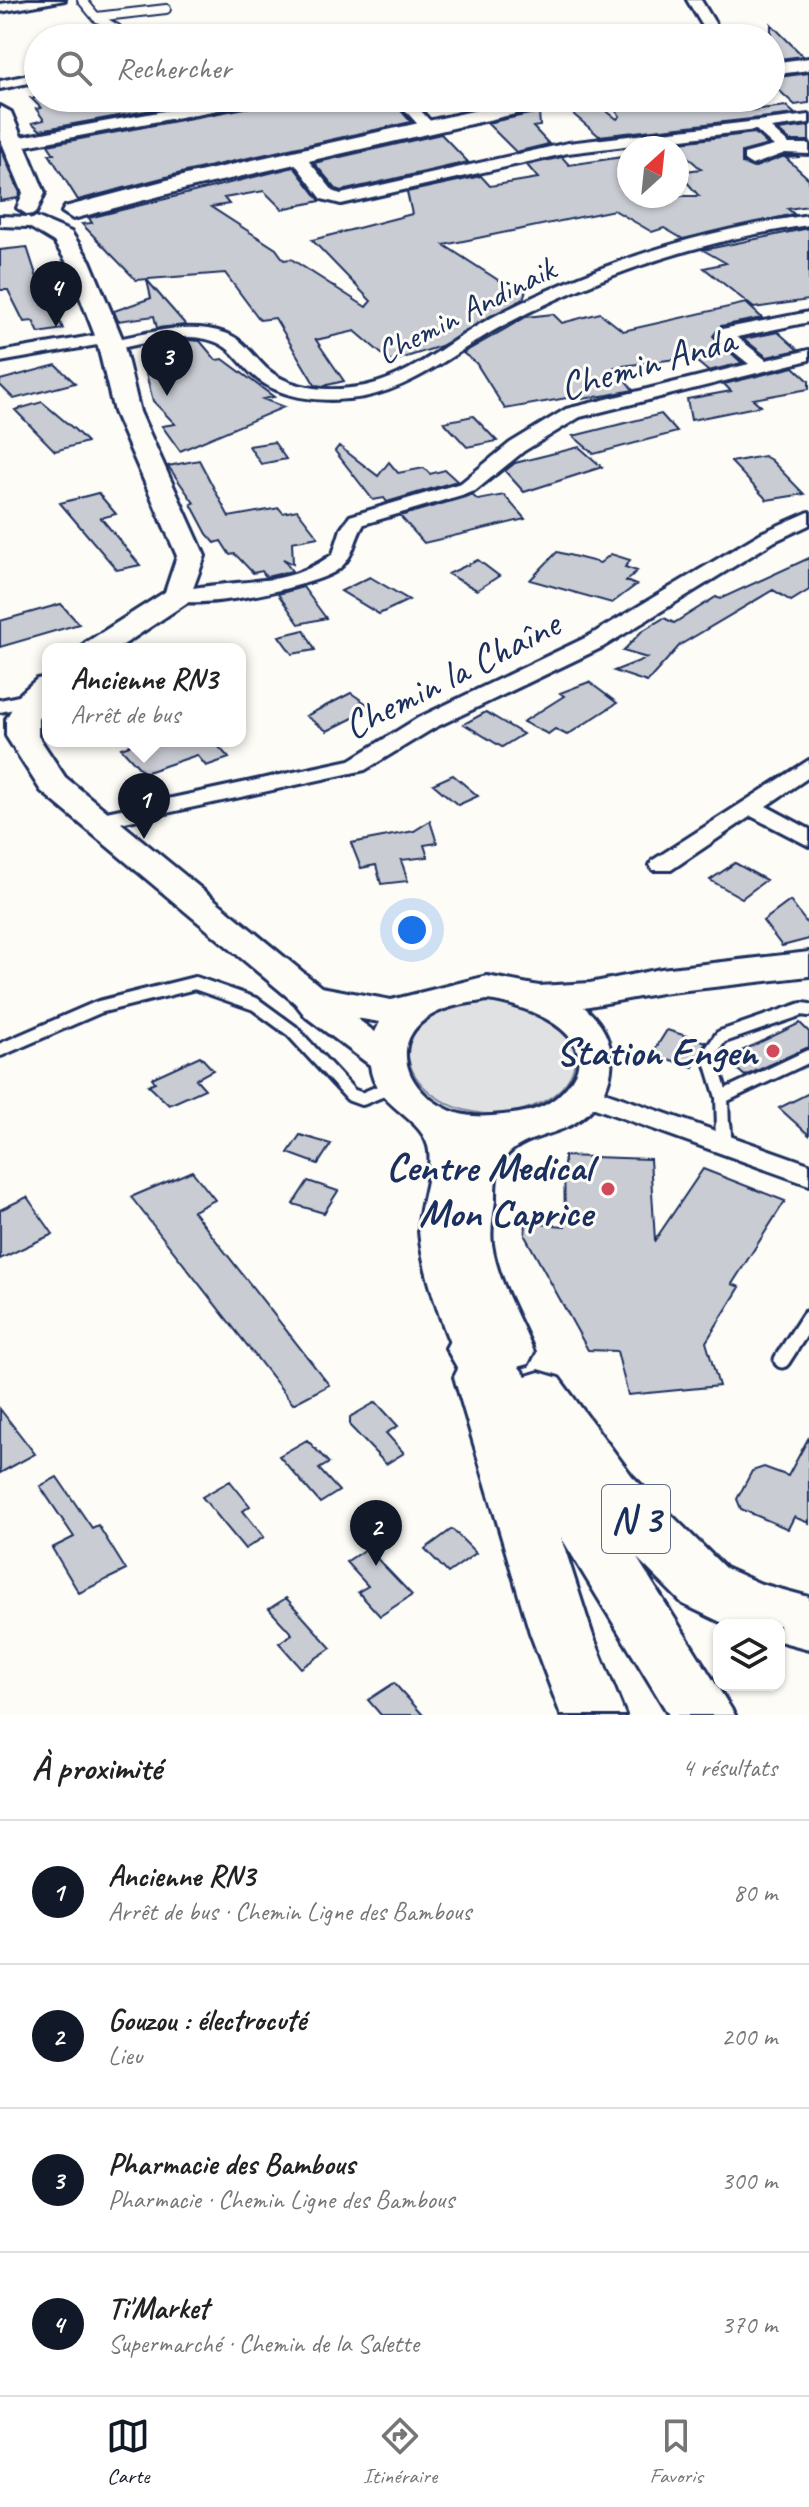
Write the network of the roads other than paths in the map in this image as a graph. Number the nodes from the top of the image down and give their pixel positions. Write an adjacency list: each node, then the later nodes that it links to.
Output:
1 (58, 0): 4 (street)
2 (82, 0): 6 (lane)
3 (694, 0): 8 (street)
4 (5, 6)
5 (166, 9): 6 (lane)
6 (96, 17): 7 (lane)
7 (108, 24)
8 (709, 24)
9 (809, 64): 10 (main road)
10 (785, 67)
11 (24, 80): 12 (street)
12 (0, 85)
13 (0, 112): 20 (main road)
14 (167, 112): 20 (street)
15 (414, 112): 19 (street)
16 (496, 112): 19 (main road)
17 (809, 119): 18 (street)
18 (759, 125): 21 (street); 23 (street)
19 (428, 127): 23 (main road)
20 (8, 136): 25 (main road)
21 (785, 148): 22 (street); 24 (street)
22 (809, 149)
23 (298, 157): 26 (main road)
24 (752, 160)
25 (30, 212): 26 (main road); 26 (main road); 27 (street)
26 (65, 216): 32 (main road)
27 (0, 220)
28 (809, 220): 32 (street, Chemin Andinaik)
29 (809, 317): 30 (street)
30 (785, 322): 31 (street); 35 (street)
31 (809, 339)
32 (110, 342): 34 (street, Chemin Andinaik); 37 (main road)
33 (809, 355): 35 (street, Chemin Anda)
34 (0, 357)
35 (763, 367): 37 (street, Chemin Anda)
36 (809, 518): 42 (street, Chemin la Chaîne)
37 (178, 596): 38 (main road)
38 (105, 643)
39 (27, 697): 42 (main road)
40 (809, 767): 41 (street)
41 (750, 806): 43 (street); 44 (street)
42 (97, 821): 47 (main road)
43 (809, 839)
44 (662, 865)
45 (809, 964): 46 (main road)
46 (661, 981): 48 (main road); 51 (main road)
47 (308, 995): 49 (main road); 54 (main road)
48 (540, 997): 49 (main road); 51 (main road)
49 (414, 1008): 54 (main road)
50 (809, 1010): 56 (lane)
51 (583, 1027): 55 (main road)
52 (0, 1050): 54 (lane)
53 (809, 1056): 56 (lane)
54 (388, 1072): 57 (main road)
55 (585, 1094): 58 (main road); 59 (street)
56 (722, 1097): 59 (lane)
57 (439, 1121): 58 (main road); 63 (main road, N 3)
58 (513, 1130): 63 (main road, N 3)
59 (724, 1144): 60 (street)
60 (809, 1175)
61 (809, 1318): 62 (lane)
62 (782, 1360)
63 (501, 1369): 64 (highway, N 3); 65 (highway, N 3); 66 (highway, N 3)
64 (809, 1623)
65 (593, 1715)
66 (703, 1715)

